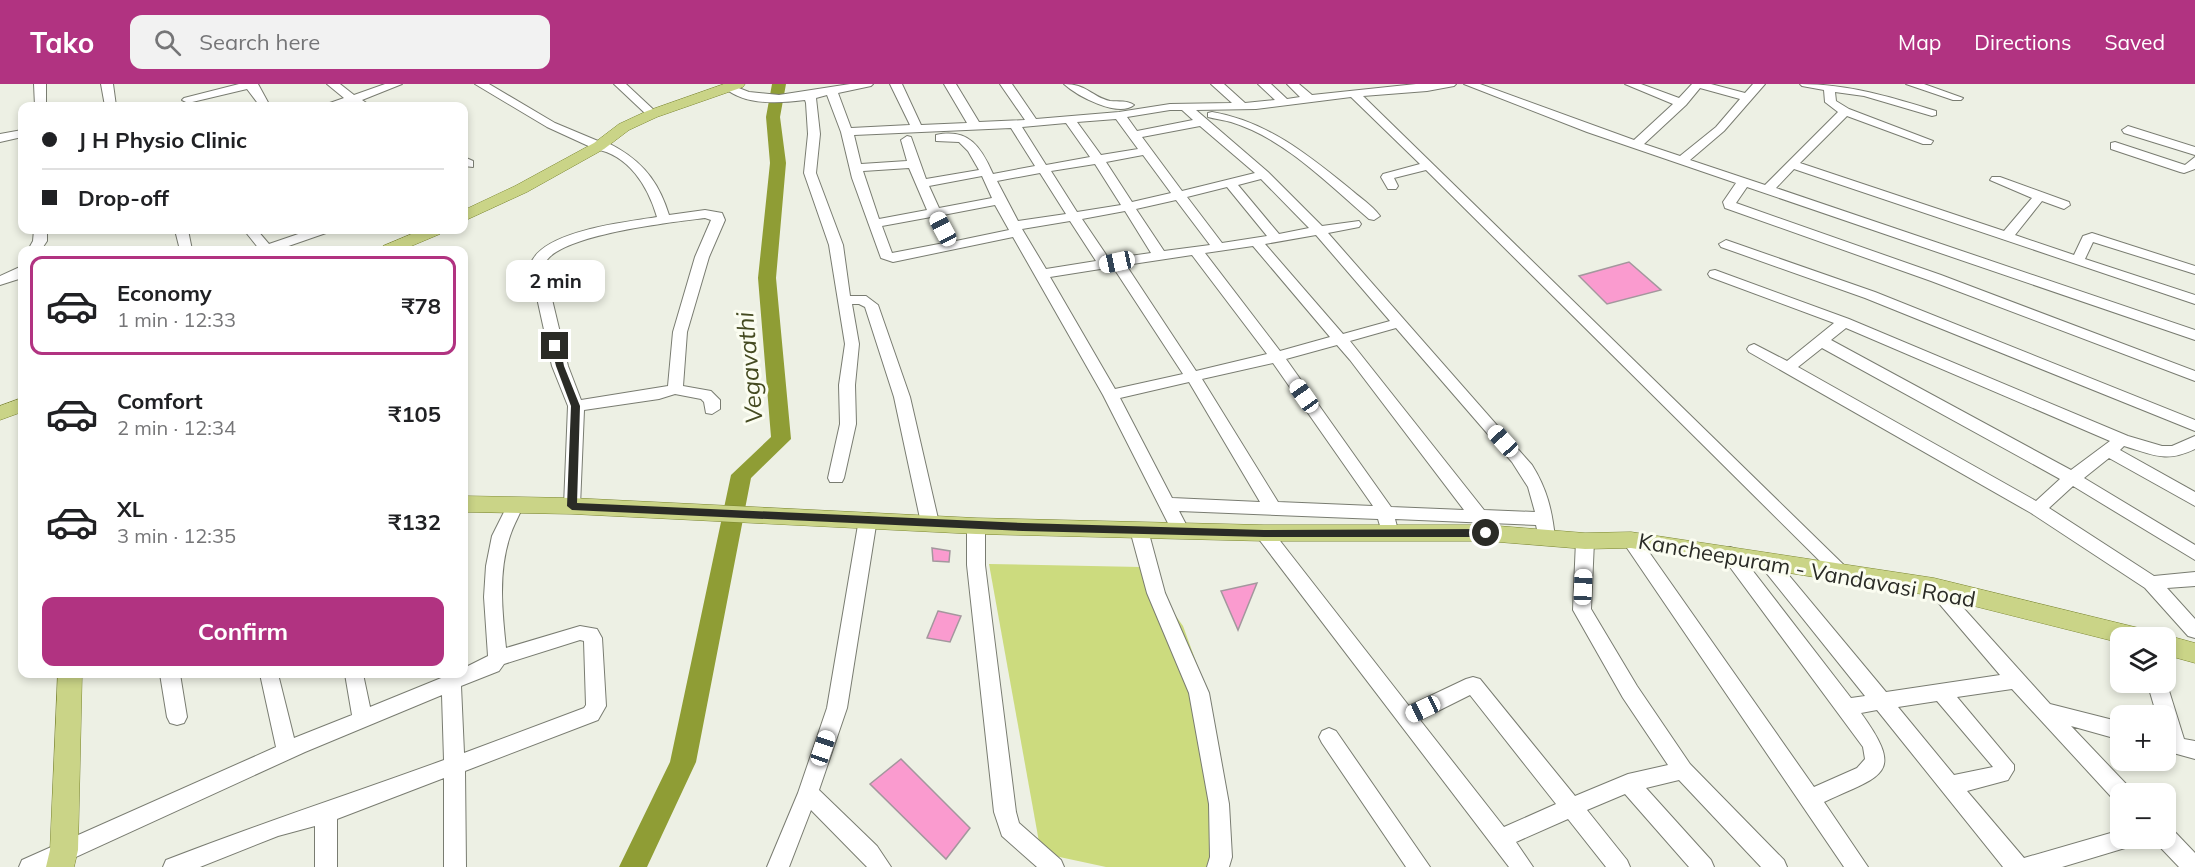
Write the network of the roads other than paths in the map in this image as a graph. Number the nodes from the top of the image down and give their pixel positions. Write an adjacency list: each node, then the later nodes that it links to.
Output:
1 (40, 84): 35 (street)
2 (106, 84): 36 (street)
3 (251, 84): 38 (street); 39 (street)
4 (333, 84): 32 (street)
5 (392, 84): 32 (street)
6 (481, 84): 64 (street)
7 (620, 84): 48 (street)
8 (867, 84): 26 (street)
9 (896, 84): 56 (street)
10 (950, 84): 55 (street)
11 (1006, 84): 53 (street)
12 (1070, 84): 45 (street)
13 (1217, 84): 44 (street)
14 (1264, 84): 42 (street)
15 (1293, 84): 34 (street)
16 (1450, 84): 25 (street)
17 (1470, 84): 65 (street)
18 (1631, 84): 43 (street)
19 (1698, 84): 31 (street); 43 (street)
20 (1759, 84): 31 (street)
21 (1806, 84): 27 (street)
22 (1912, 84): 33 (street)
23 (186, 85): 37 (street)
24 (730, 86): 30 (street); 48 (main road)
25 (1424, 86): 29 (street)
26 (837, 88): 30 (street); 60 (street)
27 (1830, 88): 28 (street); 46 (street)
28 (1858, 88): 50 (street)
29 (1354, 93): 34 (street); 74 (street)
30 (805, 95): 119 (street)
31 (1747, 97): 70 (street)
32 (353, 99): 40 (street); 41 (street)
33 (1957, 99)
34 (1310, 100): 42 (street)
35 (41, 102)
36 (110, 102)
37 (189, 102)
38 (195, 102)
39 (262, 102)
40 (344, 102)
41 (359, 102)
42 (1285, 103): 44 (street)
43 (1682, 103): 65 (street)
44 (1242, 106): 49 (street)
45 (1170, 107): 49 (street); 51 (street)
46 (1845, 111): 50 (street); 73 (street)
47 (1932, 113): 50 (street)
48 (652, 114): 64 (main road)
49 (1194, 114): 59 (street); 78 (street); 92 (street)
50 (1891, 114): 63 (street)
51 (1119, 115): 52 (street); 59 (street)
52 (1069, 119): 53 (street); 69 (street)
53 (1032, 122): 54 (street)
54 (1014, 124): 55 (street); 76 (street)
55 (975, 126): 56 (street)
56 (917, 128): 60 (street)
57 (2128, 130): 68 (street)
58 (18, 135): 61 (street)
59 (1135, 135): 67 (street)
60 (848, 136): 62 (street); 75 (street)
61 (0, 138)
62 (907, 140): 72 (street); 77 (street)
63 (1927, 141)
64 (600, 145): 91 (main road); 94 (street)
65 (1636, 145): 70 (street)
66 (2115, 146): 71 (street)
67 (1146, 151): 69 (street); 85 (street)
68 (2195, 151)
69 (1098, 159): 76 (street); 89 (street)
70 (1681, 160): 80 (street)
71 (2195, 161)
72 (913, 164): 75 (street); 81 (street)
73 (1791, 164): 84 (street); 101 (street)
74 (1429, 166): 83 (street); 163 (street)
75 (856, 168): 95 (street)
76 (1044, 170): 77 (street); 93 (street)
77 (989, 175): 81 (street); 87 (street)
78 (1264, 175): 82 (street); 98 (street)
79 (1996, 180): 86 (street)
80 (1744, 182): 84 (street); 128 (street)
81 (923, 183): 90 (street)
82 (1231, 184): 85 (street); 102 (street)
83 (1392, 186)
84 (1767, 190): 122 (street)
85 (1180, 196): 89 (street); 108 (street)
86 (2039, 197): 88 (street); 101 (street)
87 (999, 200): 90 (street); 97 (street)
88 (2064, 206)
89 (1129, 207): 93 (street); 110 (street)
90 (935, 213): 95 (street); 105 (street)
91 (468, 214)
92 (1374, 216)
93 (1075, 217): 97 (street); 112 (street)
94 (664, 220): 130 (street); 132 (street)
95 (874, 224): 105 (street)
96 (1354, 224): 98 (street)
97 (1016, 229): 105 (street); 115 (street)
98 (1320, 232): 102 (street); 121 (street)
99 (310, 234): 106 (street)
100 (425, 234): 107 (main road)
101 (2007, 236): 111 (street)
102 (1276, 239): 103 (street)
103 (1256, 242): 108 (street); 123 (street)
104 (1726, 244): 136 (street)
105 (952, 245)
106 (277, 246)
107 (398, 246)
108 (1219, 248): 109 (street)
109 (1195, 250): 110 (street); 126 (street)
110 (1160, 256): 112 (street)
111 (2078, 260): 113 (street); 118 (street)
112 (1111, 263): 115 (street); 129 (street)
113 (2195, 270)
114 (1716, 273): 120 (street)
115 (1043, 274): 131 (street)
116 (18, 275): 117 (street)
117 (0, 281)
118 (2195, 300)
119 (844, 301): 139 (street); 151 (street)
120 (1844, 322): 124 (street); 138 (street)
121 (1399, 324): 123 (street); 153 (street)
122 (2195, 335)
123 (1340, 340): 126 (street); 149 (street)
124 (1823, 342): 127 (street); 140 (street)
125 (1754, 349): 127 (street)
126 (1276, 357): 129 (street); 148 (street)
127 (1788, 369): 147 (street)
128 (2195, 376)
129 (1193, 377): 131 (street); 146 (street)
130 (674, 389): 132 (street); 134 (street)
131 (1111, 395): 143 (street)
132 (576, 406): 145 (street)
133 (18, 407): 135 (main road)
134 (712, 409)
135 (0, 414)
136 (2195, 426)
137 (2195, 442): 138 (street)
138 (2115, 445): 140 (street); 141 (street)
139 (836, 478)
140 (2072, 478): 147 (street); 160 (street)
141 (2195, 500)
142 (468, 504): 144 (main road, Kancheepuram - Vandavasi Road)
143 (1166, 504): 146 (street); 155 (street)
144 (515, 506): 145 (main road, Kancheepuram - Vandavasi Road); 171 (street)
145 (572, 506): 150 (main road, Kancheepuram - Vandavasi Road)
146 (1272, 507): 148 (street)
147 (2037, 509): 165 (street)
148 (1385, 511): 149 (street); 157 (street)
149 (1478, 515): 153 (street)
150 (868, 519): 151 (main road, Kancheepuram - Vandavasi Road); 197 (street)
151 (930, 523): 152 (main road, Kancheepuram - Vandavasi Road)
152 (976, 525): 154 (main road, Kancheepuram - Vandavasi Road); 211 (street)
153 (1545, 528): 157 (main road, Kancheepuram - Vandavasi Road); 159 (main road, Kancheepuram - Vandavasi Road)
154 (1139, 530): 155 (main road, Kancheepuram - Vandavasi Road); 212 (street)
155 (1181, 532): 156 (main road, Kancheepuram - Vandavasi Road)
156 (1264, 533): 157 (main road, Kancheepuram - Vandavasi Road); 186 (street)
157 (1390, 534)
158 (1630, 540): 159 (main road, Kancheepuram - Vandavasi Road); 161 (main road, Kancheepuram - Vandavasi Road); 198 (street)
159 (1585, 541): 193 (street)
160 (2195, 553)
161 (1730, 554): 162 (main road, Kancheepuram - Vandavasi Road); 183 (street)
162 (1766, 560): 163 (main road, Kancheepuram - Vandavasi Road); 182 (street)
163 (1842, 572): 166 (main road, Kancheepuram - Vandavasi Road)
164 (2195, 579): 165 (street)
165 (2151, 584): 168 (street)
166 (1934, 587): 167 (main road, Kancheepuram - Vandavasi Road); 178 (street)
167 (2110, 631)
168 (2195, 631)
169 (2176, 648): 170 (main road)
170 (2195, 653)
171 (498, 658): 172 (street); 192 (street)
172 (468, 675)
173 (70, 678): 204 (main road)
174 (171, 678): 185 (street)
175 (270, 678): 191 (street)
176 (355, 678): 187 (street)
177 (460, 678): 179 (street)
178 (2016, 680): 180 (street); 184 (street)
179 (451, 682): 187 (street); 192 (street)
180 (1940, 691): 182 (street); 196 (street)
181 (2161, 693): 190 (street)
182 (1881, 700): 183 (street); 196 (street)
183 (1846, 707): 198 (street)
184 (2044, 711): 188 (street); 195 (street)
185 (177, 717)
186 (1406, 717): 199 (street); 201 (street)
187 (363, 720): 191 (street)
188 (2110, 728)
189 (1329, 737): 213 (street)
190 (2179, 746)
191 (287, 751): 204 (street)
192 (454, 764): 200 (street); 208 (street)
193 (1683, 770): 194 (street); 217 (street)
194 (1628, 783): 199 (street); 216 (street)
195 (2112, 783)
196 (1952, 785): 219 (street)
197 (808, 793): 209 (street); 210 (street)
198 (1809, 799): 218 (street)
199 (1571, 807): 201 (street); 215 (street)
200 (326, 813): 206 (street); 207 (street)
201 (1501, 839): 214 (street)
202 (2110, 843): 220 (street)
203 (2176, 848): 221 (street)
204 (62, 858): 205 (street)
205 (30, 867)
206 (174, 867)
207 (326, 867)
208 (455, 867)
209 (778, 867)
210 (880, 867)
211 (1053, 867)
212 (1218, 867)
213 (1419, 867)
214 (1522, 867)
215 (1619, 867)
216 (1703, 867)
217 (1776, 867)
218 (1857, 867)
219 (2017, 867)
220 (2028, 867)
221 (2194, 867)

